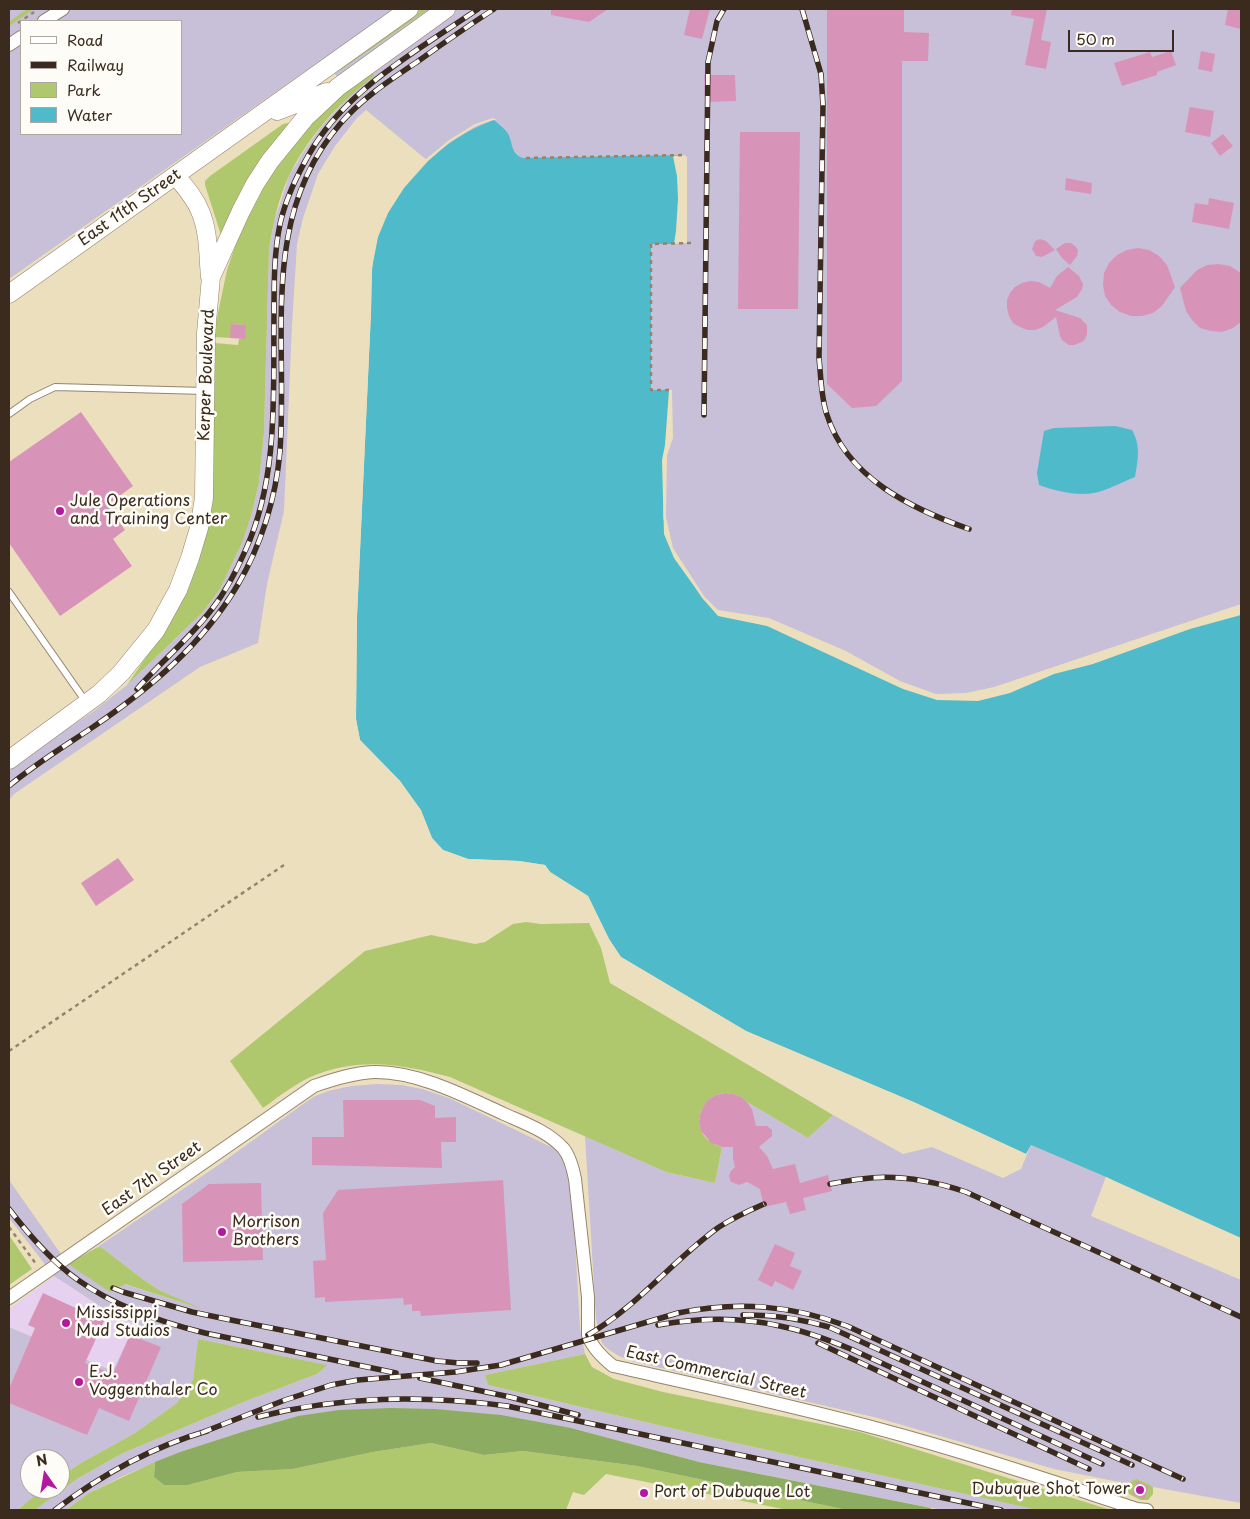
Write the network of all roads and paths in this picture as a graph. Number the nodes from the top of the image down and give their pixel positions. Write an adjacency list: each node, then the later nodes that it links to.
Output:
1 (39, 9): 5 (path)
2 (63, 9): 6 (street)
3 (409, 9): 12 (main road)
4 (446, 9): 11 (main road, Kerper Boulevard)
5 (22, 20)
6 (46, 20)
7 (20, 21): 8 (path)
8 (16, 24)
9 (20, 38): 10 (street)
10 (9, 45)
11 (338, 87): 12 (main road); 17 (main road, Kerper Boulevard)
12 (250, 121): 15 (main road, East 11th Street)
13 (685, 156): 14 (path)
14 (526, 158)
15 (176, 176): 17 (main road); 18 (main road, East 11th Street)
16 (692, 243): 19 (path)
17 (210, 277): 20 (main road, Kerper Boulevard)
18 (9, 294)
19 (669, 390)
20 (205, 391): 21 (lane); 23 (main road, Kerper Boulevard)
21 (9, 414)
22 (9, 592): 23 (lane)
23 (87, 703): 24 (main road, Kerper Boulevard)
24 (9, 760)
25 (284, 865): 26 (path)
26 (9, 1050)
27 (314, 1086): 29 (street, East 7th Street); 31 (street, East Commercial Street)
28 (9, 1227): 29 (path)
29 (44, 1274): 30 (street, East 7th Street)
30 (9, 1298)
31 (1146, 1510)

